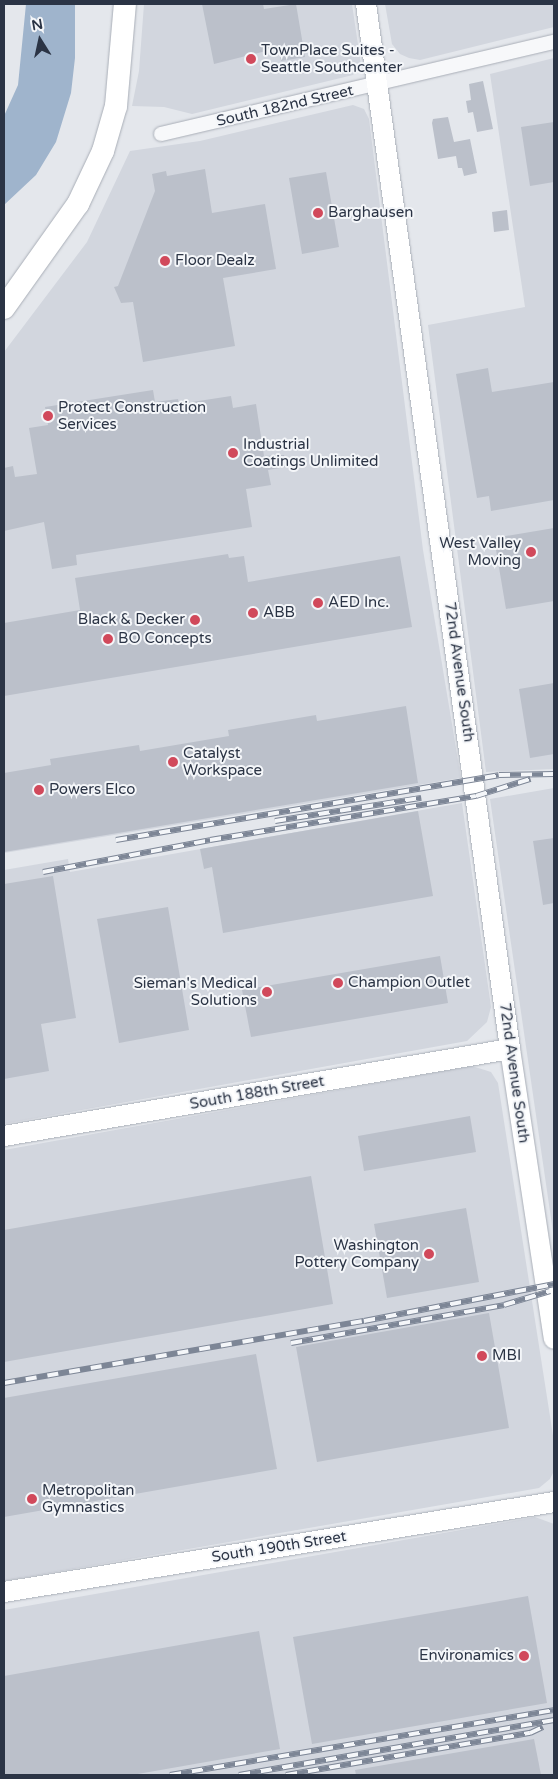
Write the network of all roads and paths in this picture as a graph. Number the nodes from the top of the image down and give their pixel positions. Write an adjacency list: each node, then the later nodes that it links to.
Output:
1 (125, 4): 6 (main road)
2 (366, 4): 4 (street, 72nd Avenue South)
3 (554, 42): 4 (street, South 182nd Street)
4 (379, 84): 5 (street, South 182nd Street); 7 (street, 72nd Avenue South)
5 (161, 134)
6 (4, 308)
7 (510, 1049): 8 (street, South 188th Street); 9 (street, 72nd Avenue South)
8 (4, 1136)
9 (554, 1339)
10 (554, 1502): 11 (street, South 190th Street)
11 (4, 1592)

